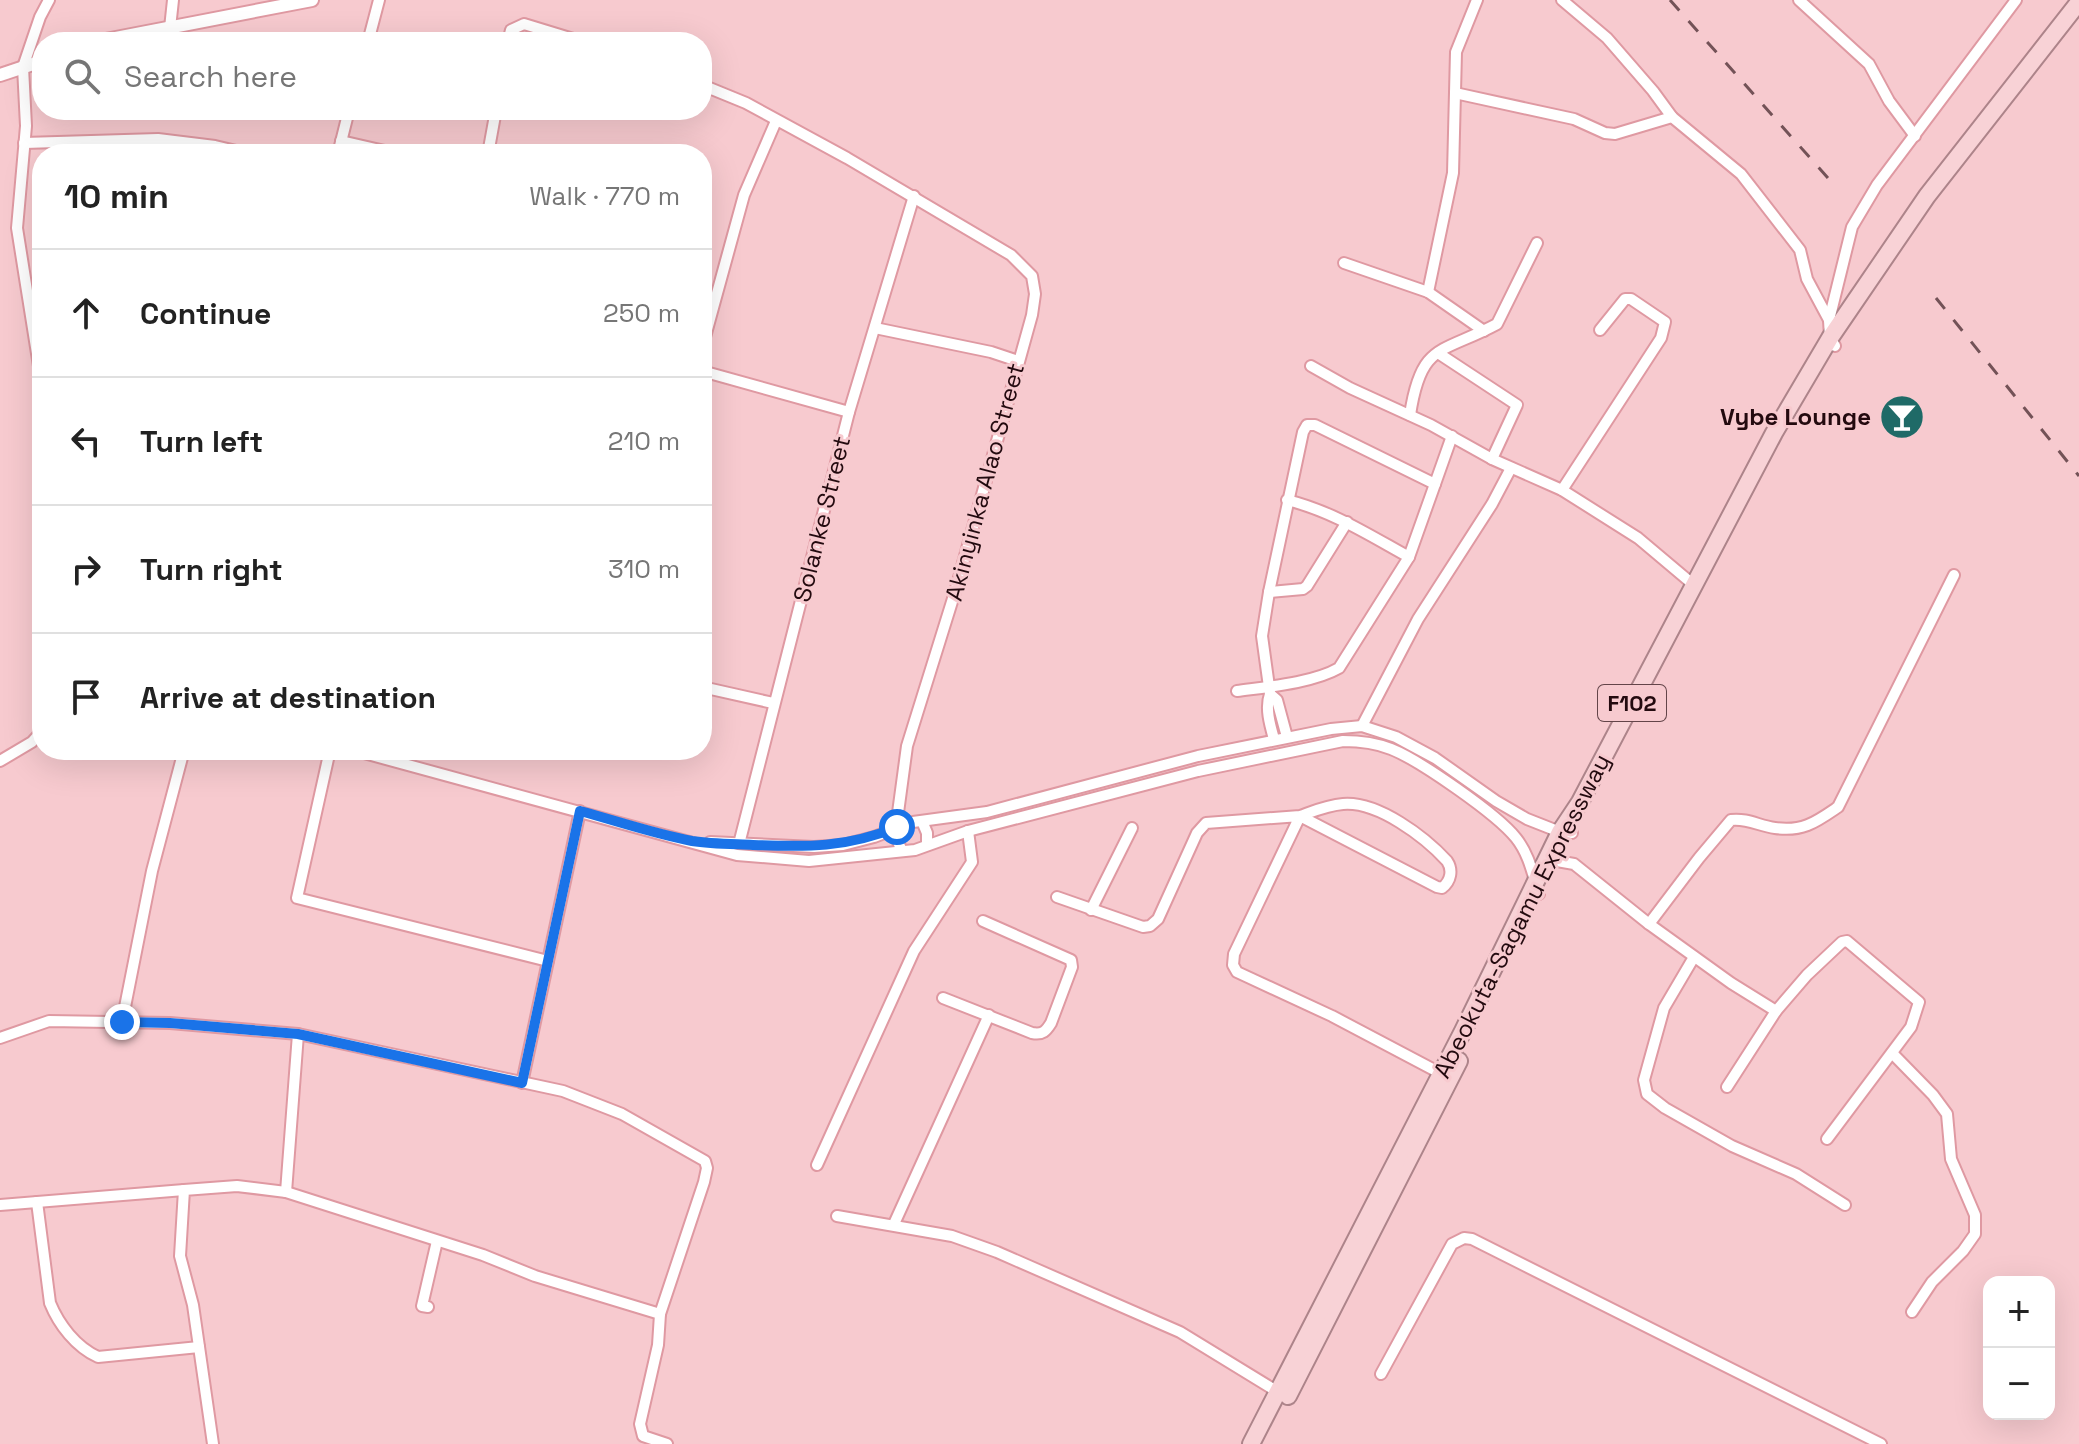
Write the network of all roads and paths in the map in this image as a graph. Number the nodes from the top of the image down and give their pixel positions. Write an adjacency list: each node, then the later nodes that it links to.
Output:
1 (49, 0): 12 (street)
2 (173, 0): 11 (street)
3 (379, 0): 14 (street)
4 (1477, 0): 22 (street)
5 (1799, 0): 27 (street)
6 (2016, 0): 27 (street)
7 (307, 1): 11 (street)
8 (1564, 1): 23 (street)
9 (2079, 2): 44 (highway, Abeokuta-Sagamu Expressway / F102)
10 (2079, 18): 44 (highway, Abeokuta-Sagamu Expressway / F102)
11 (170, 28): 13 (street)
12 (35, 32)
13 (149, 32)
14 (371, 32)
15 (510, 32): 16 (street)
16 (550, 32)
17 (32, 41): 19 (street)
18 (32, 64): 19 (street)
19 (23, 67): 20 (street); 29 (street)
20 (0, 75)
21 (712, 88): 26 (street)
22 (1455, 93): 23 (street); 37 (street)
23 (1672, 117): 39 (street)
24 (346, 120): 28 (street)
25 (494, 120): 33 (street)
26 (776, 121): 34 (street); 38 (street)
27 (1915, 136): 39 (street)
28 (341, 141): 31 (street); 32 (street)
29 (24, 143): 30 (street); 40 (street)
30 (199, 144)
31 (340, 144)
32 (354, 144)
33 (490, 144)
34 (914, 196): 41 (street, Solanke Street); 46 (street, Akinyinka Alao Street)
35 (1537, 243): 43 (street)
36 (1344, 263): 37 (street)
37 (1428, 292): 43 (street)
38 (712, 312)
39 (1829, 320): 44 (street)
40 (32, 322)
41 (875, 328): 46 (street); 49 (street, Solanke Street)
42 (1600, 330): 55 (street)
43 (1484, 331): 45 (street)
44 (1832, 342): 60 (highway, Abeokuta-Sagamu Expressway / F102); 83 (highway, Abeokuta-Sagamu Expressway / F102)
45 (1438, 353): 50 (street); 52 (street)
46 (1018, 361): 80 (street, Akinyinka Alao Street)
47 (1311, 366): 50 (street)
48 (712, 374): 49 (street)
49 (849, 412): 65 (street, Solanke Street)
50 (1410, 415): 51 (street)
51 (1452, 436): 52 (street); 54 (street)
52 (1492, 459): 53 (street)
53 (1511, 468): 55 (street); 66 (street)
54 (1435, 484): 56 (street); 58 (street)
55 (1562, 490): 60 (street)
56 (1287, 500): 57 (street); 61 (street)
57 (1347, 522): 58 (street); 61 (street)
58 (1409, 557): 63 (street)
59 (1954, 575): 94 (street)
60 (1695, 586): 83 (highway, Abeokuta-Sagamu Expressway / F102)
61 (1269, 592): 63 (street)
62 (712, 689): 65 (street)
63 (1270, 690): 64 (street); 67 (street); 68 (street)
64 (1237, 691)
65 (773, 703): 86 (street, Solanke Street)
66 (1362, 726): 67 (street); 74 (street)
67 (1287, 737): 68 (street)
68 (1274, 739): 79 (street)
69 (32, 742): 73 (street)
70 (181, 760): 100 (street)
71 (328, 760): 96 (street)
72 (390, 760): 75 (street)
73 (0, 761)
74 (1496, 801): 76 (street); 78 (street)
75 (580, 811): 85 (street); 96 (street)
76 (1488, 813): 82 (street); 84 (street)
77 (1300, 816): 77 (street); 92 (street); 104 (street)
78 (1527, 819): 83 (street); 84 (street)
79 (922, 821): 80 (street); 87 (street)
80 (897, 827): 86 (street); 88 (street, Akinyinka Alao Street)
81 (1132, 828): 92 (street)
82 (968, 831): 87 (street); 108 (street)
83 (1566, 832): 89 (highway, Abeokuta-Sagamu Expressway / F102); 90 (highway, Abeokuta-Sagamu Expressway / F102)
84 (1515, 836): 90 (street)
85 (692, 841): 86 (street); 88 (street)
86 (739, 844)
87 (927, 845): 88 (street)
88 (902, 851)
89 (1557, 861): 90 (highway, Abeokuta-Sagamu Expressway / F102); 94 (street)
90 (1537, 888): 104 (highway, Abeokuta-Sagamu Expressway / F102); 126 (highway, Abeokuta-Sagamu Expressway / F102)
91 (1057, 897): 92 (street)
92 (1091, 910)
93 (983, 921): 99 (street)
94 (1649, 924): 95 (street)
95 (1694, 957): 98 (street); 113 (street)
96 (548, 961): 105 (street)
97 (943, 998): 99 (street)
98 (1776, 1011): 103 (street); 106 (street)
99 (989, 1015): 115 (street)
100 (122, 1022): 101 (street); 102 (street)
101 (298, 1034): 105 (street); 110 (street)
102 (0, 1038)
103 (1892, 1053): 107 (street); 118 (street)
104 (1440, 1073): 122 (highway, Abeokuta-Sagamu Expressway / F102)
105 (522, 1083): 119 (street)
106 (1727, 1087)
107 (1827, 1139)
108 (817, 1165)
109 (184, 1190): 110 (street); 111 (street); 120 (street)
110 (286, 1192): 116 (street)
111 (37, 1202): 112 (street); 120 (street)
112 (0, 1205)
113 (1845, 1205)
114 (837, 1216): 115 (street)
115 (894, 1224): 122 (street)
116 (437, 1241): 117 (street); 119 (street)
117 (428, 1307)
118 (1912, 1312)
119 (660, 1314): 124 (street)
120 (199, 1347): 123 (street)
121 (1381, 1374): 127 (street)
122 (1278, 1392): 125 (highway, Abeokuta-Sagamu Expressway / F102)
123 (213, 1444)
124 (667, 1444)
125 (1251, 1444)
126 (1263, 1444)
127 (1881, 1444)

